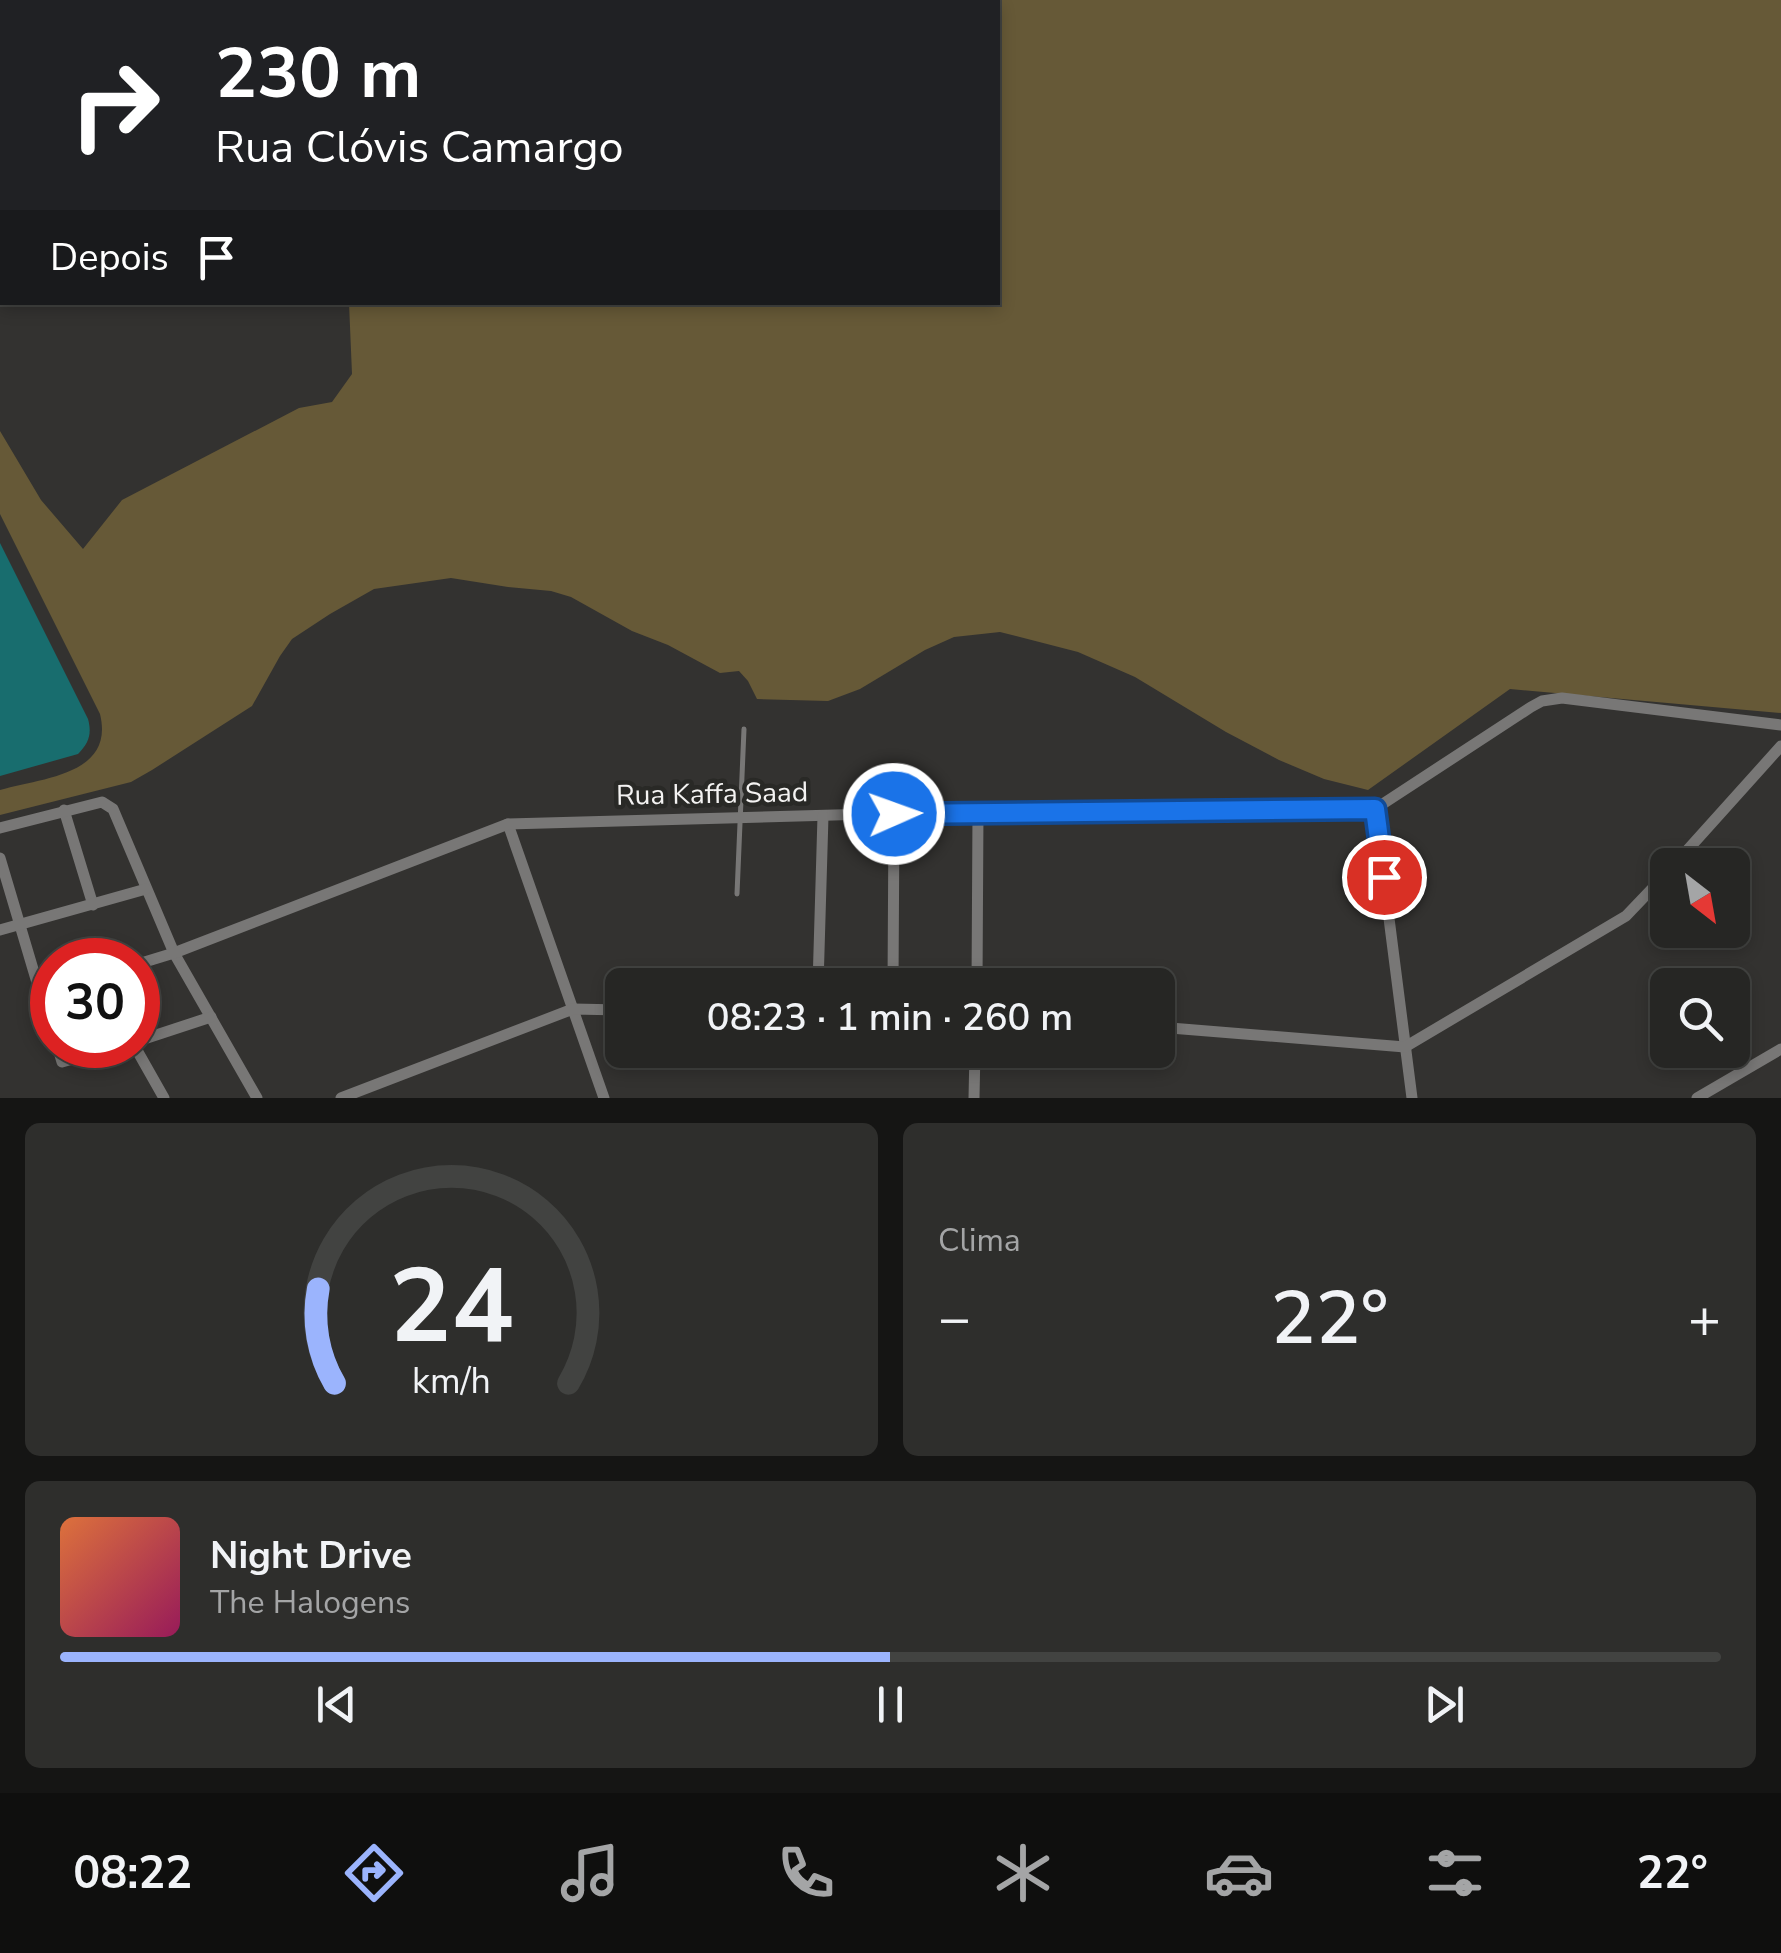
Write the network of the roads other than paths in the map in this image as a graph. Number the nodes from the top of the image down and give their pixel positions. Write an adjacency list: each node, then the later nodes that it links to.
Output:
1 (1781, 726): 4 (street)
2 (744, 729): 9 (lane)
3 (1781, 746): 12 (street)
4 (1375, 809): 6 (street, Rua Kaffa Saad); 31 (street)
5 (64, 810): 11 (street); 14 (street); 17 (street)
6 (978, 811): 7 (street, Rua Kaffa Saad); 25 (street)
7 (894, 814): 8 (street, Rua Kaffa Saad); 24 (street)
8 (823, 816): 9 (street, Rua Kaffa Saad); 23 (street)
9 (740, 817): 10 (street, Rua Kaffa Saad); 16 (lane)
10 (508, 824): 21 (street, Rua Kaffa Saad); 26 (street)
11 (0, 828)
12 (1689, 848)
13 (0, 858): 18 (street)
14 (146, 889): 17 (street); 21 (street)
15 (1650, 891): 31 (street)
16 (737, 894)
17 (93, 906): 18 (street)
18 (20, 926): 19 (street); 20 (street)
19 (0, 930)
20 (30, 951)
21 (174, 953): 22 (street, Rua Kaffa Saad); 28 (street)
22 (160, 957)
23 (819, 968)
24 (893, 968)
25 (977, 968)
26 (574, 1009): 27 (street); 37 (street); 38 (street)
27 (605, 1010)
28 (211, 1018): 30 (street); 36 (street)
29 (1175, 1028): 31 (street)
30 (160, 1035)
31 (1405, 1047): 40 (street)
32 (1781, 1049): 41 (street)
33 (149, 1068): 35 (street)
34 (975, 1068): 39 (street)
35 (164, 1098)
36 (257, 1098)
37 (341, 1098)
38 (604, 1098)
39 (974, 1098)
40 (1412, 1098)
41 (1697, 1098)

